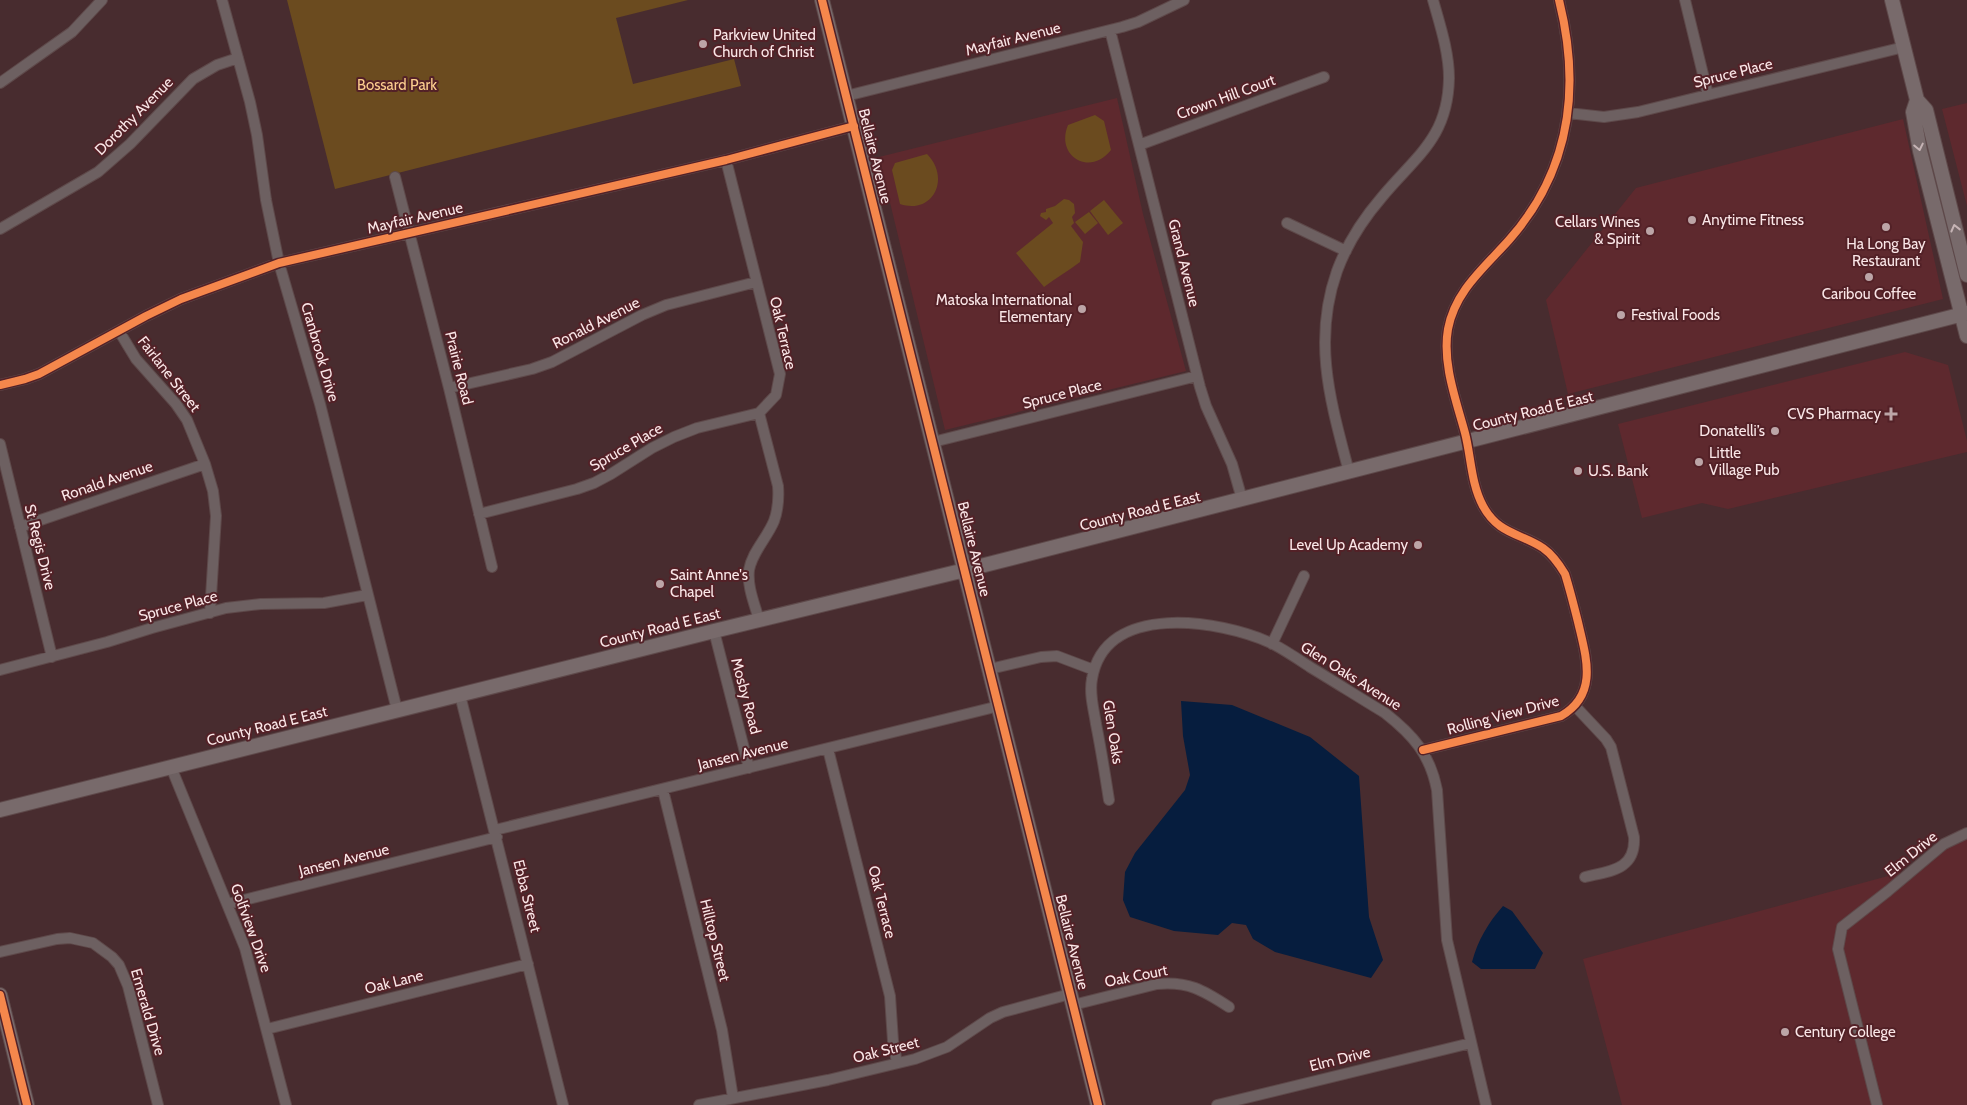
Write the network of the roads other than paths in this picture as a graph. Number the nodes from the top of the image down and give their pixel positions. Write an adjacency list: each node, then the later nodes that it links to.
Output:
1 (102, 0): 13 (street)
2 (222, 0): 11 (street, Cranbrook Drive)
3 (822, 0): 15 (main road, Bellaire Avenue)
4 (1184, 0): 9 (street, Mayfair Avenue)
5 (1433, 0): 25 (street)
6 (1559, 0): 17 (street, Rolling View Drive)
7 (1685, 0): 14 (street)
8 (1892, 0): 10 (main road)
9 (1110, 30): 15 (street, Mayfair Avenue); 19 (street, Grand Avenue)
10 (1904, 47): 14 (street, Spruce Place); 16 (main road)
11 (238, 58): 23 (street, Dorothy Avenue); 26 (street, Cranbrook Drive)
12 (1324, 77): 19 (street, Crown Hill Court)
13 (0, 82)
14 (1708, 95): 17 (street, Spruce Place)
15 (846, 96): 18 (main road, Bellaire Avenue)
16 (1917, 100): 27 (main road, one-way to 16); 29 (main road, one-way to 29)
17 (1568, 113): 37 (street, Rolling View Drive)
18 (854, 126): 20 (street, Mayfair Avenue); 36 (main road, Bellaire Avenue)
19 (1139, 144): 32 (street, Grand Avenue)
20 (726, 160): 24 (street, Mayfair Avenue); 28 (street, Oak Terrace)
21 (395, 177): 24 (street, Prairie Road)
22 (1287, 223): 25 (street)
23 (0, 229)
24 (409, 234): 26 (street, Mayfair Avenue); 34 (street, Prairie Road)
25 (1346, 251): 40 (street)
26 (279, 263): 30 (street, Mayfair Avenue); 47 (street, Cranbrook Drive)
27 (1967, 275)
28 (756, 282): 34 (street, Ronald Avenue); 35 (street, Oak Terrace)
29 (1964, 314): 31 (main road); 37 (main road, County Road E East)
30 (119, 331): 33 (street, Mayfair Avenue); 39 (street, Fairlane Street)
31 (1967, 336)
32 (1197, 376): 36 (street, Spruce Place); 41 (street, Grand Avenue)
33 (0, 384)
34 (449, 388): 42 (street, Prairie Road)
35 (759, 413): 42 (street, Spruce Place); 49 (street)
36 (933, 442): 45 (main road, Bellaire Avenue)
37 (1467, 442): 40 (main road, County Road E East); 58 (street, Rolling View Drive)
38 (0, 444): 43 (street, St Regis Drive)
39 (205, 464): 43 (street, Ronald Avenue); 48 (street, Fairlane Street)
40 (1349, 472): 41 (main road, County Road E East)
41 (1242, 499): 45 (main road, County Road E East)
42 (479, 514): 44 (street, Prairie Road)
43 (20, 527): 52 (street, St Regis Drive)
44 (492, 567)
45 (965, 570): 49 (main road, County Road E East); 53 (main road, Bellaire Avenue)
46 (1304, 576): 51 (street)
47 (368, 595): 48 (street, Spruce Place); 59 (street, Cranbrook Drive)
48 (210, 613): 52 (street, Spruce Place)
49 (759, 620): 50 (main road, County Road E East)
50 (714, 631): 56 (main road, County Road E East); 63 (street, Mosby Road)
51 (1272, 644): 55 (street, Glen Oaks Avenue); 61 (street, Glen Oaks Avenue)
52 (52, 657): 54 (street, Spruce Place)
53 (990, 669): 55 (street); 57 (main road, Bellaire Avenue)
54 (0, 670)
55 (1094, 670): 65 (street, Glen Oaks)
56 (460, 695): 59 (main road, County Road E East); 68 (street, Ebba Street)
57 (999, 706): 60 (street, Jansen Avenue); 74 (main road, Bellaire Avenue)
58 (1575, 706): 61 (street, Rolling View Drive); 69 (street)
59 (397, 710): 62 (main road, County Road E East)
60 (828, 749): 63 (street, Jansen Avenue); 78 (street, Oak Terrace)
61 (1423, 750): 77 (street, Glen Oaks Avenue)
62 (171, 767): 66 (main road, County Road E East); 70 (street, Golfview Drive)
63 (749, 768): 64 (street, Jansen Avenue)
64 (663, 790): 68 (street, Jansen Avenue); 79 (street, Hilltop Street)
65 (1109, 800)
66 (0, 810)
67 (1967, 832): 89 (street, Elm Drive)
68 (496, 834): 70 (street, Jansen Avenue); 72 (street, Ebba Street)
69 (1585, 878)
70 (228, 904): 76 (street, Golfview Drive)
71 (0, 952): 82 (street, Emerald Drive)
72 (528, 964): 76 (street, Oak Lane); 84 (street, Ebba Street)
73 (0, 995): 81 (main road)
74 (1072, 1000): 75 (street, Oak Court); 78 (street, Oak Street); 86 (main road, Bellaire Avenue)
75 (1229, 1007)
76 (267, 1029): 83 (street, Golfview Drive)
77 (1471, 1043): 80 (street, Elm Drive); 88 (street, Glen Oaks Avenue)
78 (897, 1063): 79 (street, Oak Street)
79 (733, 1098): 85 (street, Oak Street)
80 (1232, 1103): 87 (street, Elm Drive)
81 (27, 1105)
82 (158, 1105)
83 (286, 1105)
84 (563, 1105)
85 (699, 1105)
86 (1098, 1105)
87 (1217, 1105)
88 (1486, 1105)
89 (1877, 1105)

